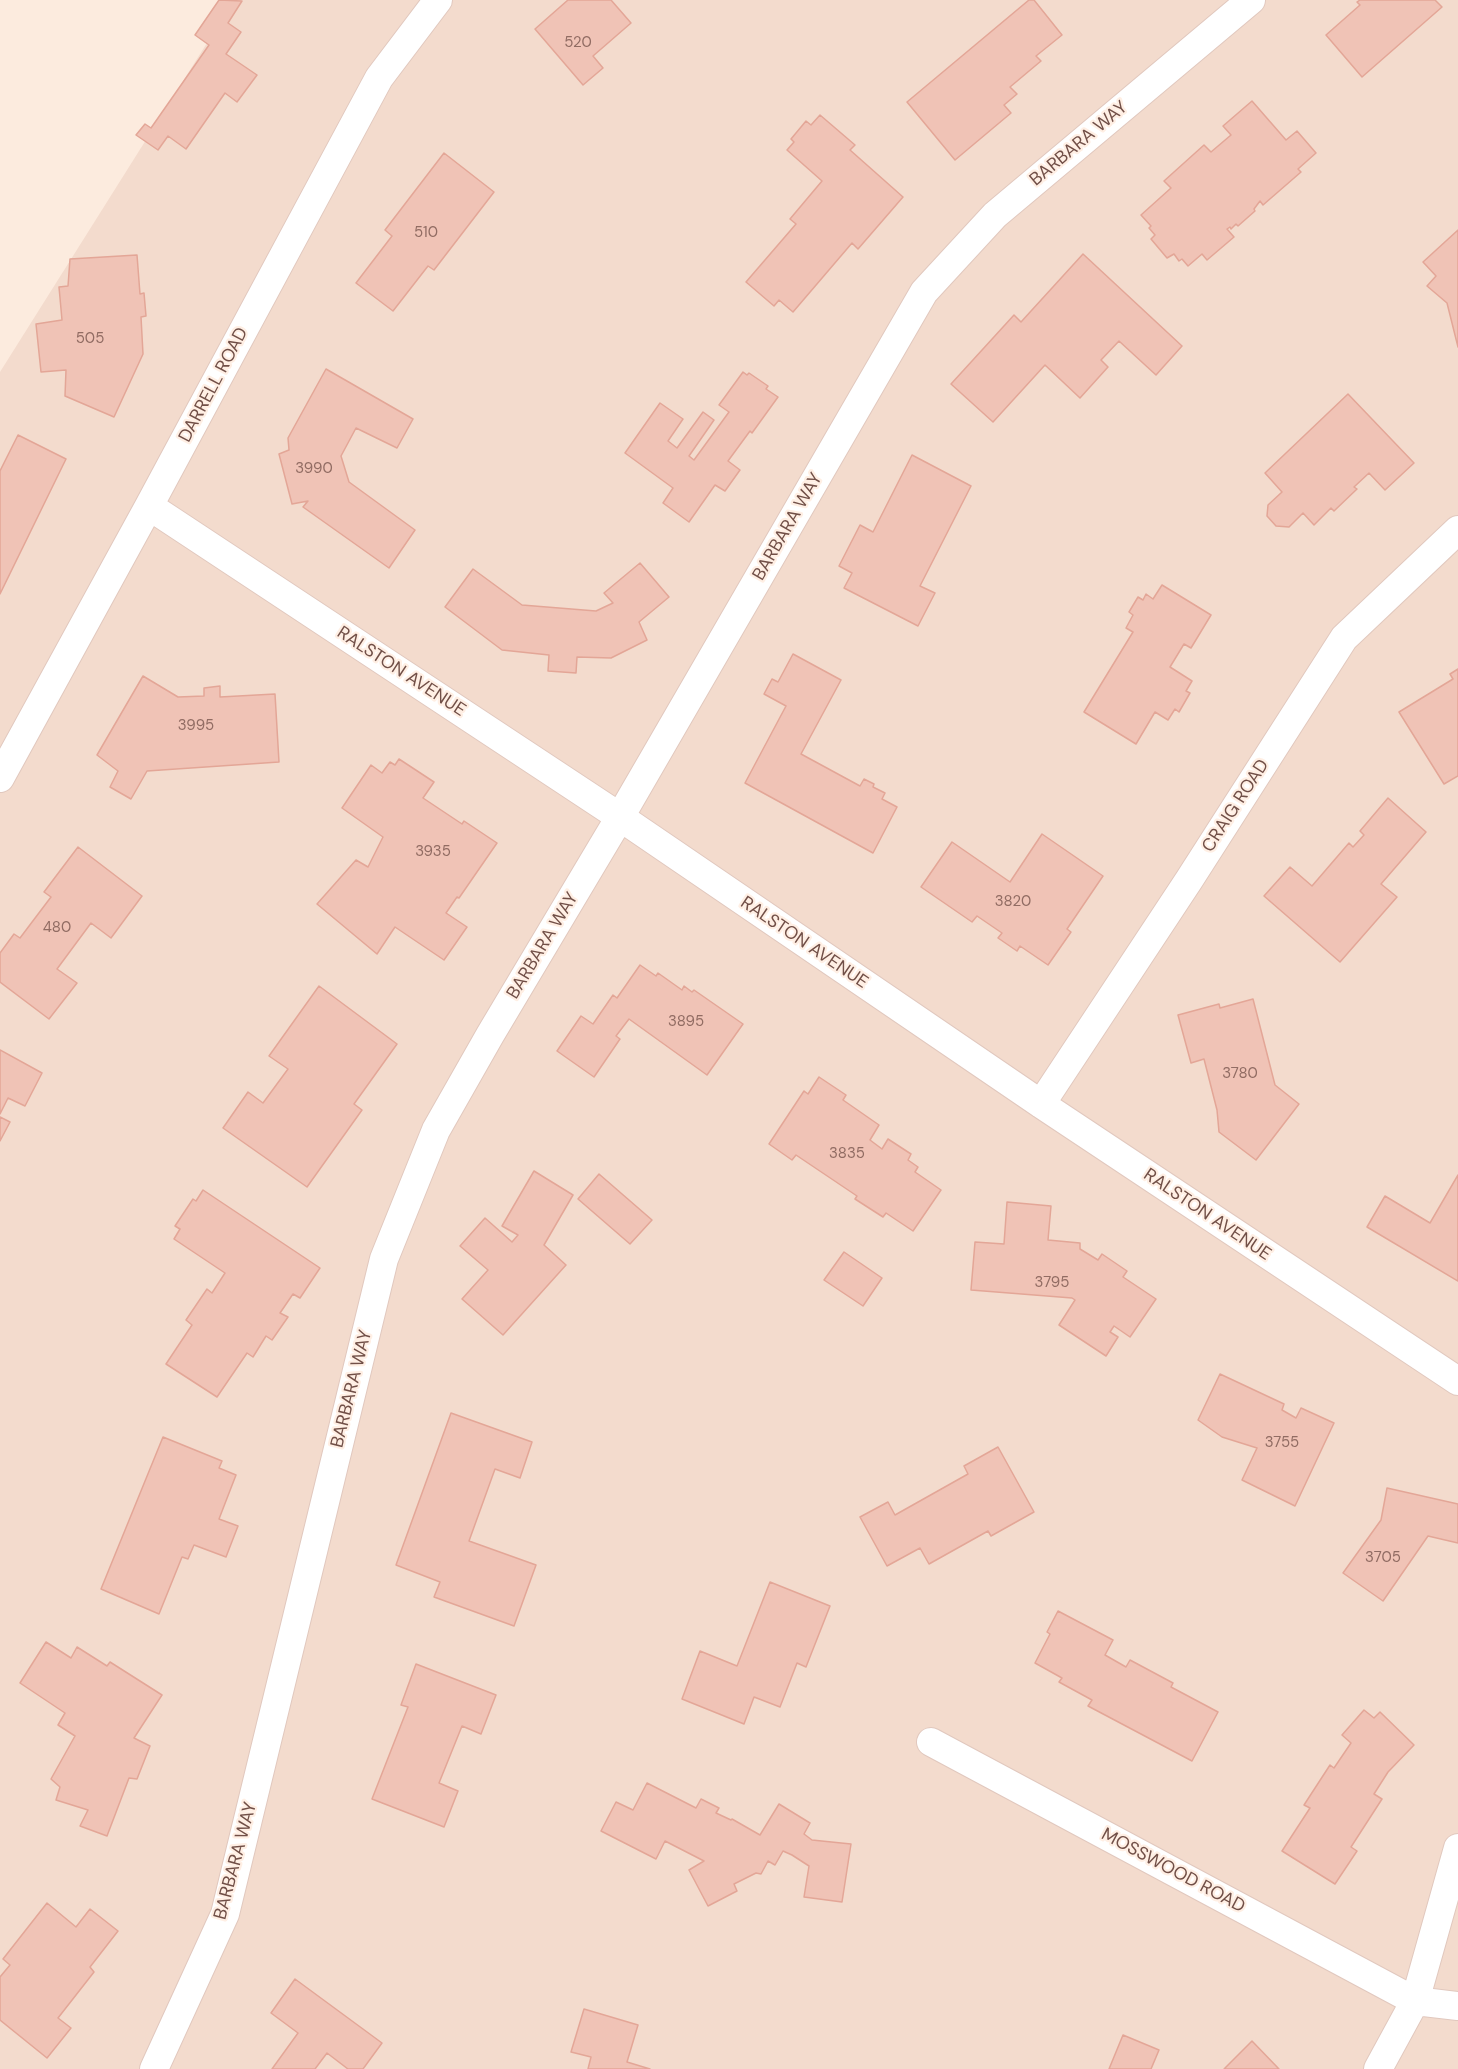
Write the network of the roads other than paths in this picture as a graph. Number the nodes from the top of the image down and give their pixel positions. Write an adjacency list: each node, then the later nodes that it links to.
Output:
1 (438, 0): 3 (street, DARRELL ROAD)
2 (1251, 0): 6 (street, BARBARA WAY)
3 (149, 506): 5 (street, DARRELL ROAD); 6 (street, RALSTON AVENUE)
4 (1458, 530): 7 (street, CRAIG ROAD)
5 (0, 778)
6 (620, 817): 7 (street, RALSTON AVENUE); 13 (street, BARBARA WAY)
7 (1041, 1104): 8 (street, RALSTON AVENUE)
8 (1458, 1381)
9 (931, 1742): 11 (street, MOSSWOOD ROAD)
10 (1458, 1848): 11 (street)
11 (1415, 2001): 12 (street); 14 (street)
12 (1458, 2006)
13 (154, 2069)
14 (1378, 2069)

